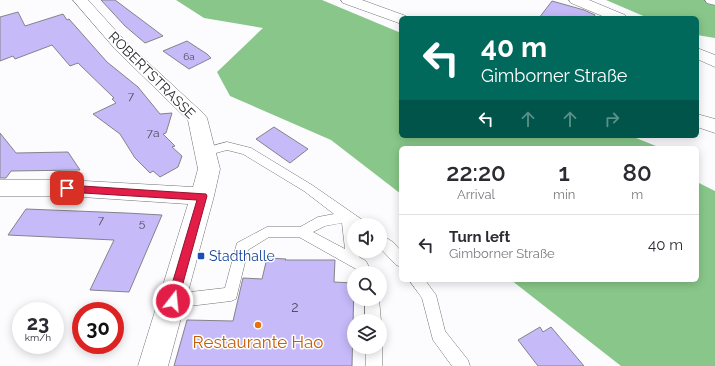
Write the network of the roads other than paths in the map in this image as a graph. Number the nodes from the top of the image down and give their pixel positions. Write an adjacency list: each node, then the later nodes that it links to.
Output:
1 (80, 0): 12 (street, ROBERTSTRASSE)
2 (348, 0): 7 (street)
3 (576, 0): 6 (street)
4 (712, 0): 5 (street)
5 (715, 1)
6 (615, 16)
7 (399, 18)
8 (699, 54): 9 (street)
9 (715, 62)
10 (699, 121): 11 (street)
11 (715, 126)
12 (205, 152): 14 (street, ROBERTSTRASSE); 15 (lane)
13 (0, 188): 14 (street)
14 (203, 196): 22 (street, ROBERTSTRASSE)
15 (348, 217): 16 (lane); 19 (lane)
16 (301, 232): 19 (lane); 22 (lane)
17 (387, 245): 18 (lane)
18 (399, 259)
19 (353, 261): 20 (lane)
20 (361, 266)
21 (418, 282): 26 (lane)
22 (173, 301): 24 (street, ROBERTSTRASSE)
23 (374, 354): 25 (lane)
24 (153, 366)
25 (374, 366)
26 (462, 366)

